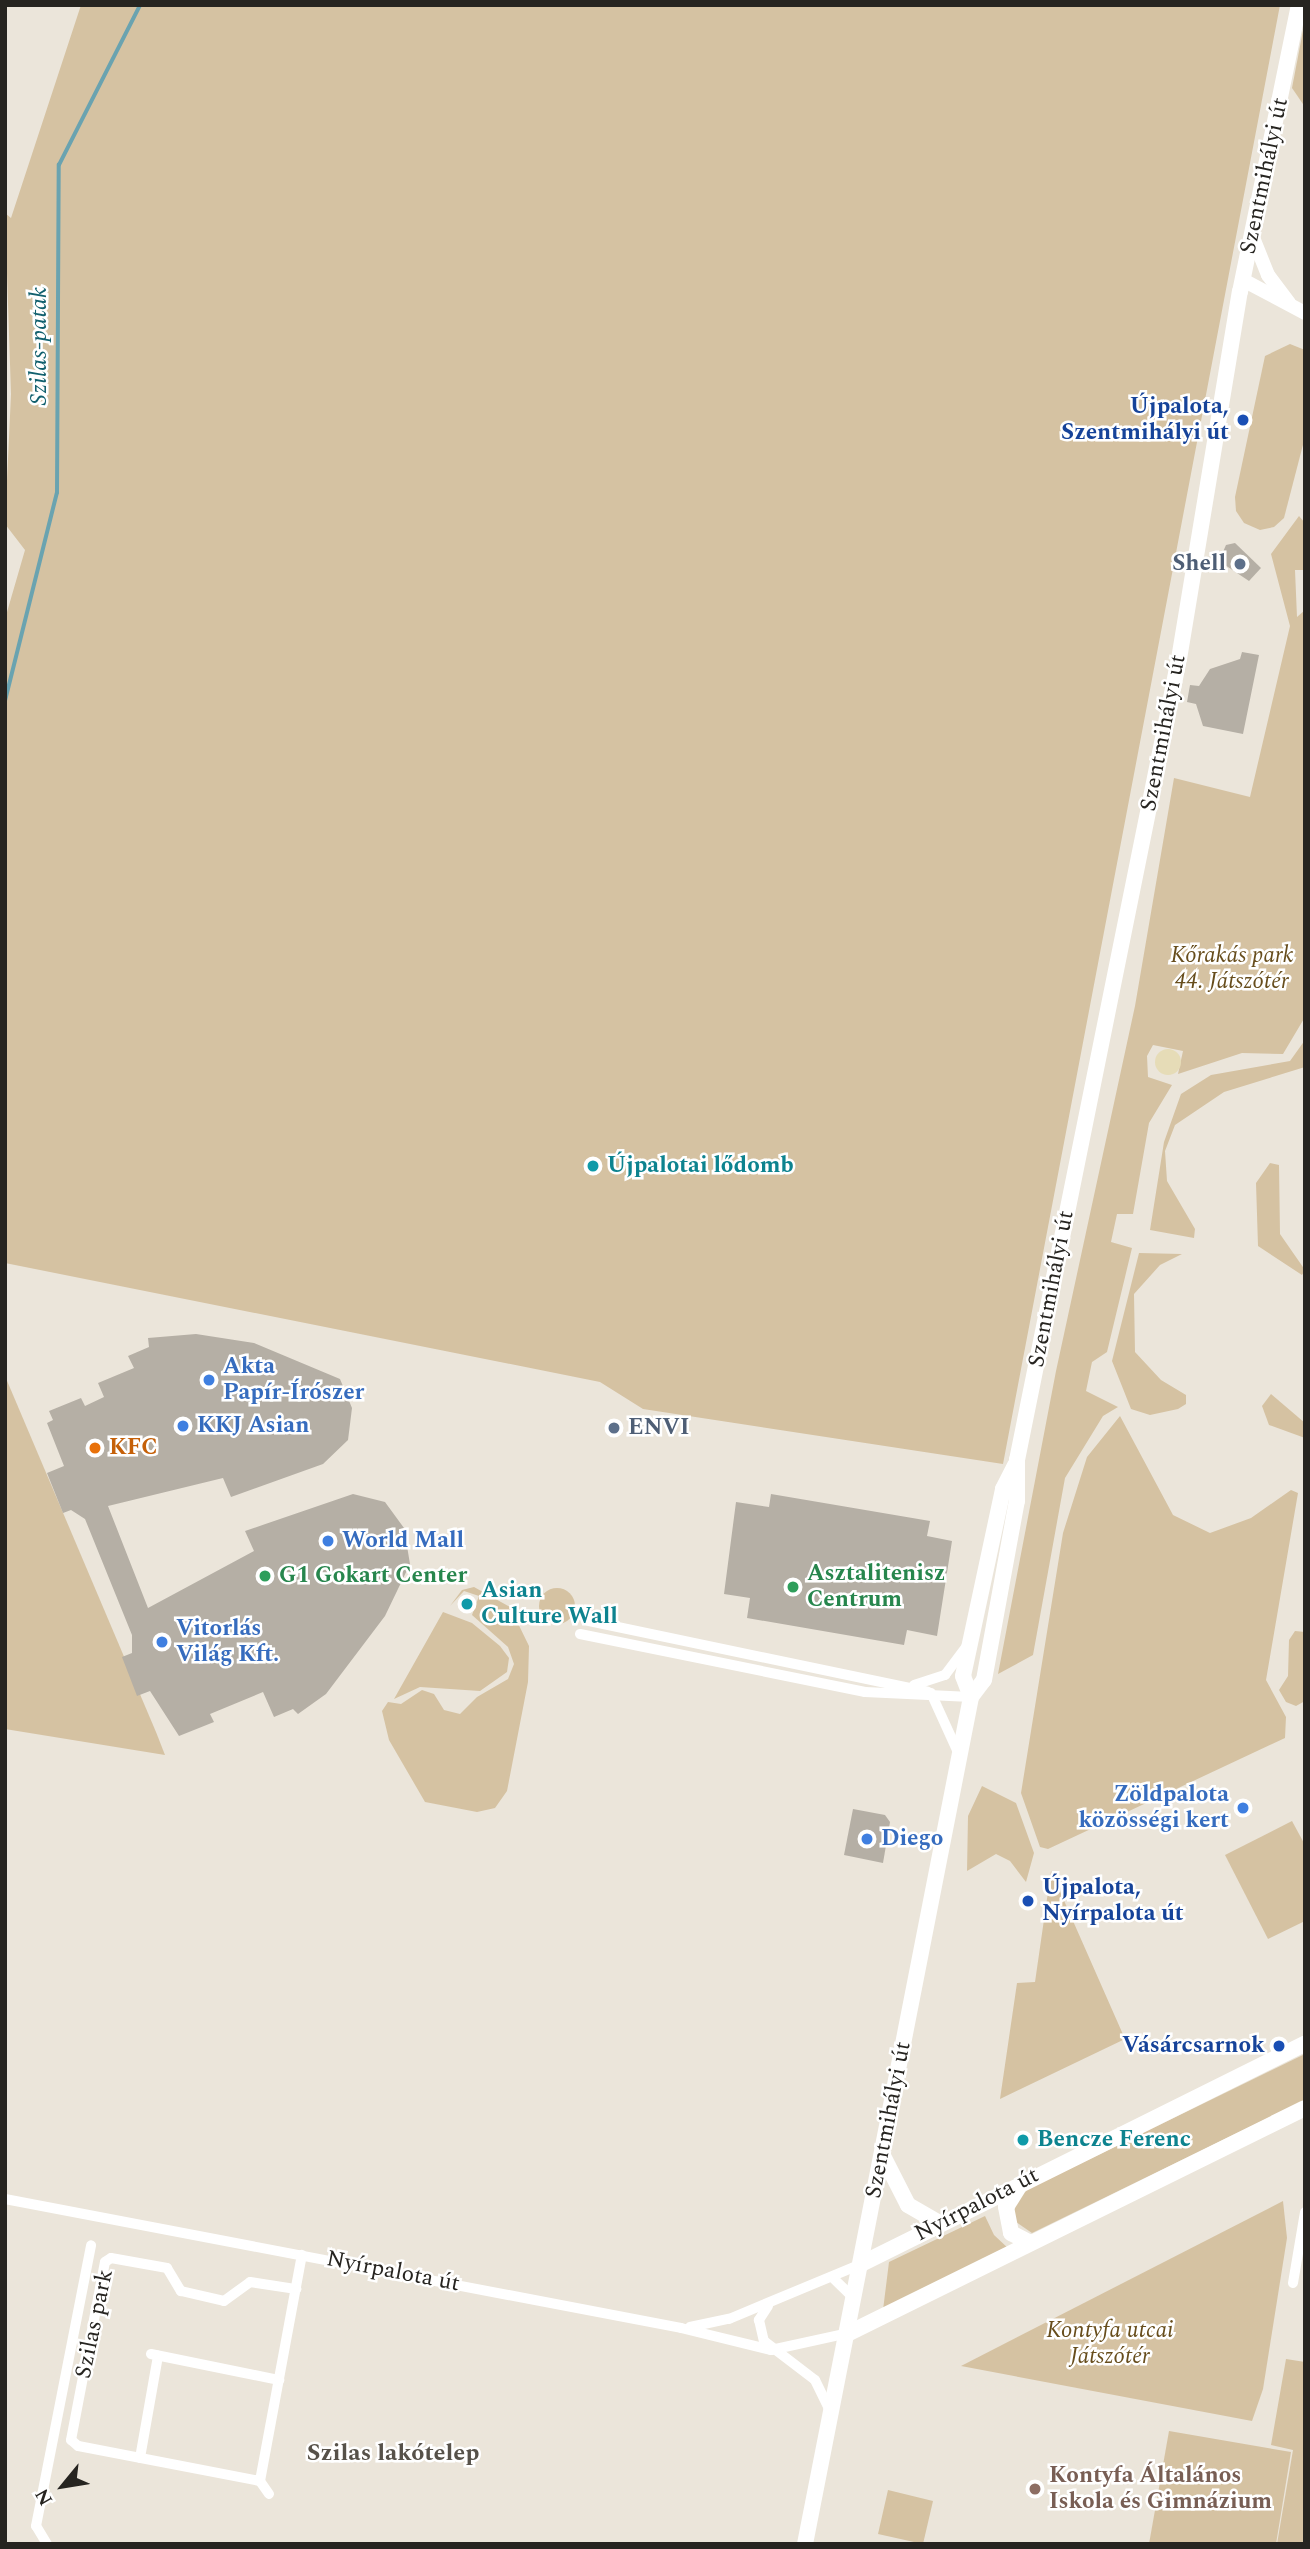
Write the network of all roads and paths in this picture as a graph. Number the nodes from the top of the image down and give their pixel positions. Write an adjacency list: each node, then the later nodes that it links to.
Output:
1 (1299, 5): 2 (main road, Szentmihályi út)
2 (1252, 235): 3 (main road, Szentmihályi út); 4 (street)
3 (1243, 280): 4 (street); 6 (main road, Szentmihályi út)
4 (1289, 303): 5 (street)
5 (1305, 313)
6 (1017, 1460): 9 (main road, Szentmihályi út); 12 (main road, Szentmihályi út)
7 (589, 1621): 10 (street)
8 (580, 1634): 11 (street)
9 (970, 1640): 10 (street); 12 (main road, Szentmihályi út)
10 (911, 1686): 11 (street)
11 (931, 1693): 12 (street); 13 (street)
12 (971, 1697): 13 (main road, Szentmihályi út)
13 (959, 1757): 16 (main road, Szentmihályi út)
14 (1305, 2044): 17 (main road, Nyírpalota út)
15 (1305, 2108): 21 (main road, Nyírpalota út)
16 (883, 2156): 20 (main road); 24 (main road, Szentmihályi út)
17 (1023, 2181): 20 (main road, Nyírpalota út); 21 (main road)
18 (5, 2199): 23 (street, Nyírpalota út)
19 (1305, 2212): 26 (street)
20 (939, 2223): 24 (main road, Nyírpalota út)
21 (1029, 2242): 31 (main road, Nyírpalota út)
22 (91, 2245): 38 (street)
23 (302, 2255): 27 (street); 30 (street, Nyírpalota út)
24 (861, 2264): 25 (street, Nyírpalota út); 28 (main road, Szentmihályi út)
25 (833, 2278): 28 (street); 29 (street, Nyírpalota út)
26 (1293, 2283)
27 (296, 2290): 33 (street); 35 (street, Szilas park)
28 (855, 2298): 31 (main road, Szentmihályi út)
29 (769, 2304): 30 (street, Nyírpalota út); 32 (street)
30 (681, 2328): 32 (street, Nyírpalota út)
31 (849, 2333): 32 (street, Nyírpalota út); 34 (main road, Szentmihályi út)
32 (771, 2350): 34 (street)
33 (279, 2380): 35 (street); 36 (street)
34 (832, 2416): 39 (main road, Szentmihályi út)
35 (140, 2458): 36 (street, Szilas park)
36 (260, 2481): 37 (street)
37 (269, 2494)
38 (47, 2544)
39 (805, 2544)

